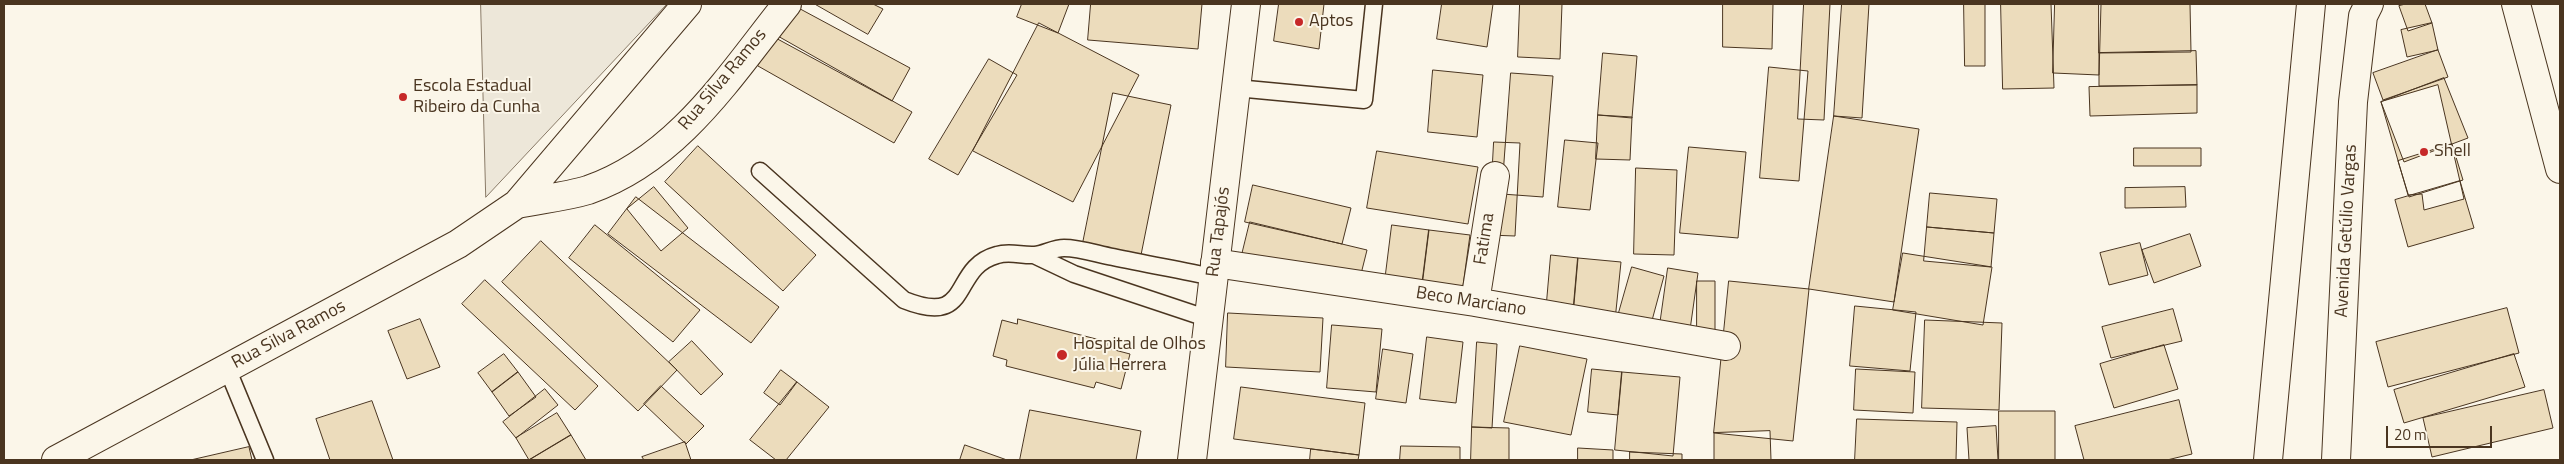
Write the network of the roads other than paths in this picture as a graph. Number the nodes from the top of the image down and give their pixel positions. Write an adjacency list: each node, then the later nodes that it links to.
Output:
1 (687, 4): 12 (street, Rua Silva Ramos)
2 (787, 4): 12 (street, Rua Silva Ramos)
3 (1246, 4): 8 (street, Rua Tapajós)
4 (1374, 4): 8 (lane)
5 (2310, 4): 22 (street)
6 (2369, 4): 23 (street, Avenida Getúlio Vargas)
7 (2516, 4): 9 (street)
8 (1236, 88): 14 (street, Rua Tapajós)
9 (2560, 169)
10 (760, 171): 13 (lane)
11 (1495, 176): 15 (street, Fatima)
12 (517, 204): 18 (street, Rua Silva Ramos)
13 (1034, 255): 14 (lane); 16 (lane)
14 (1214, 270): 15 (street, Beco Marciano); 16 (street, Rua Tapajós)
15 (1475, 302): 17 (street, Beco Marciano)
16 (1209, 319): 21 (street, Rua Tapajós)
17 (1726, 346)
18 (227, 368): 19 (street, Rua Silva Ramos); 20 (lane)
19 (56, 460)
20 (265, 460)
21 (1192, 460)
22 (2268, 460)
23 (2336, 460)

